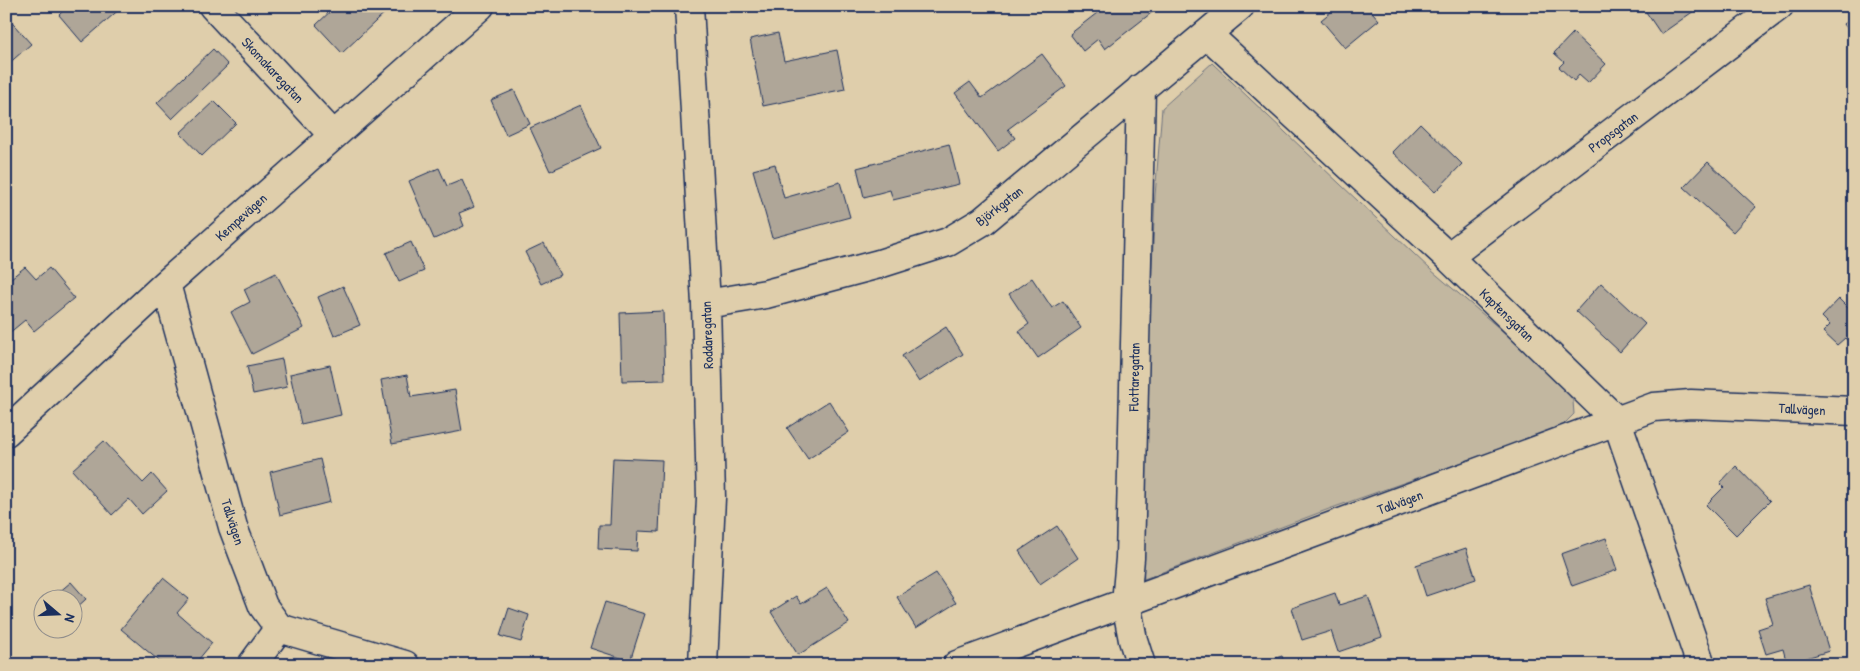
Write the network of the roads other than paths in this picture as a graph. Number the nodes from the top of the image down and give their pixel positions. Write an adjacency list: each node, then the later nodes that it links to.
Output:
1 (213, 6): 8 (street, Skomakaregatan)
2 (480, 6): 8 (street, Kempevägen)
3 (689, 6): 11 (street, Roddaregatan)
4 (1240, 6): 6 (street, Björkgatan)
5 (1779, 6): 9 (street, Propsgatan)
6 (1207, 34): 7 (street, Björkgatan); 9 (street, Kaptensgatan)
7 (1141, 88): 11 (street, Björkgatan); 15 (street, Flottaregatan)
8 (332, 135): 10 (street, Kempevägen)
9 (1448, 257): 13 (street, Kaptensgatan)
10 (166, 284): 14 (street, Kempevägen); 16 (street, Tallvägen)
11 (706, 304): 19 (street, Roddaregatan)
12 (1854, 411): 13 (street, Tallvägen)
13 (1617, 421): 15 (street, Tallvägen); 22 (street, Kaptensgatan)
14 (7, 431)
15 (1126, 603): 20 (street, Tallvägen); 21 (street, Flottaregatan)
16 (279, 628): 17 (street); 18 (street)
17 (252, 665)
18 (405, 665)
19 (703, 665)
20 (958, 665)
21 (1141, 665)
22 (1701, 665)

